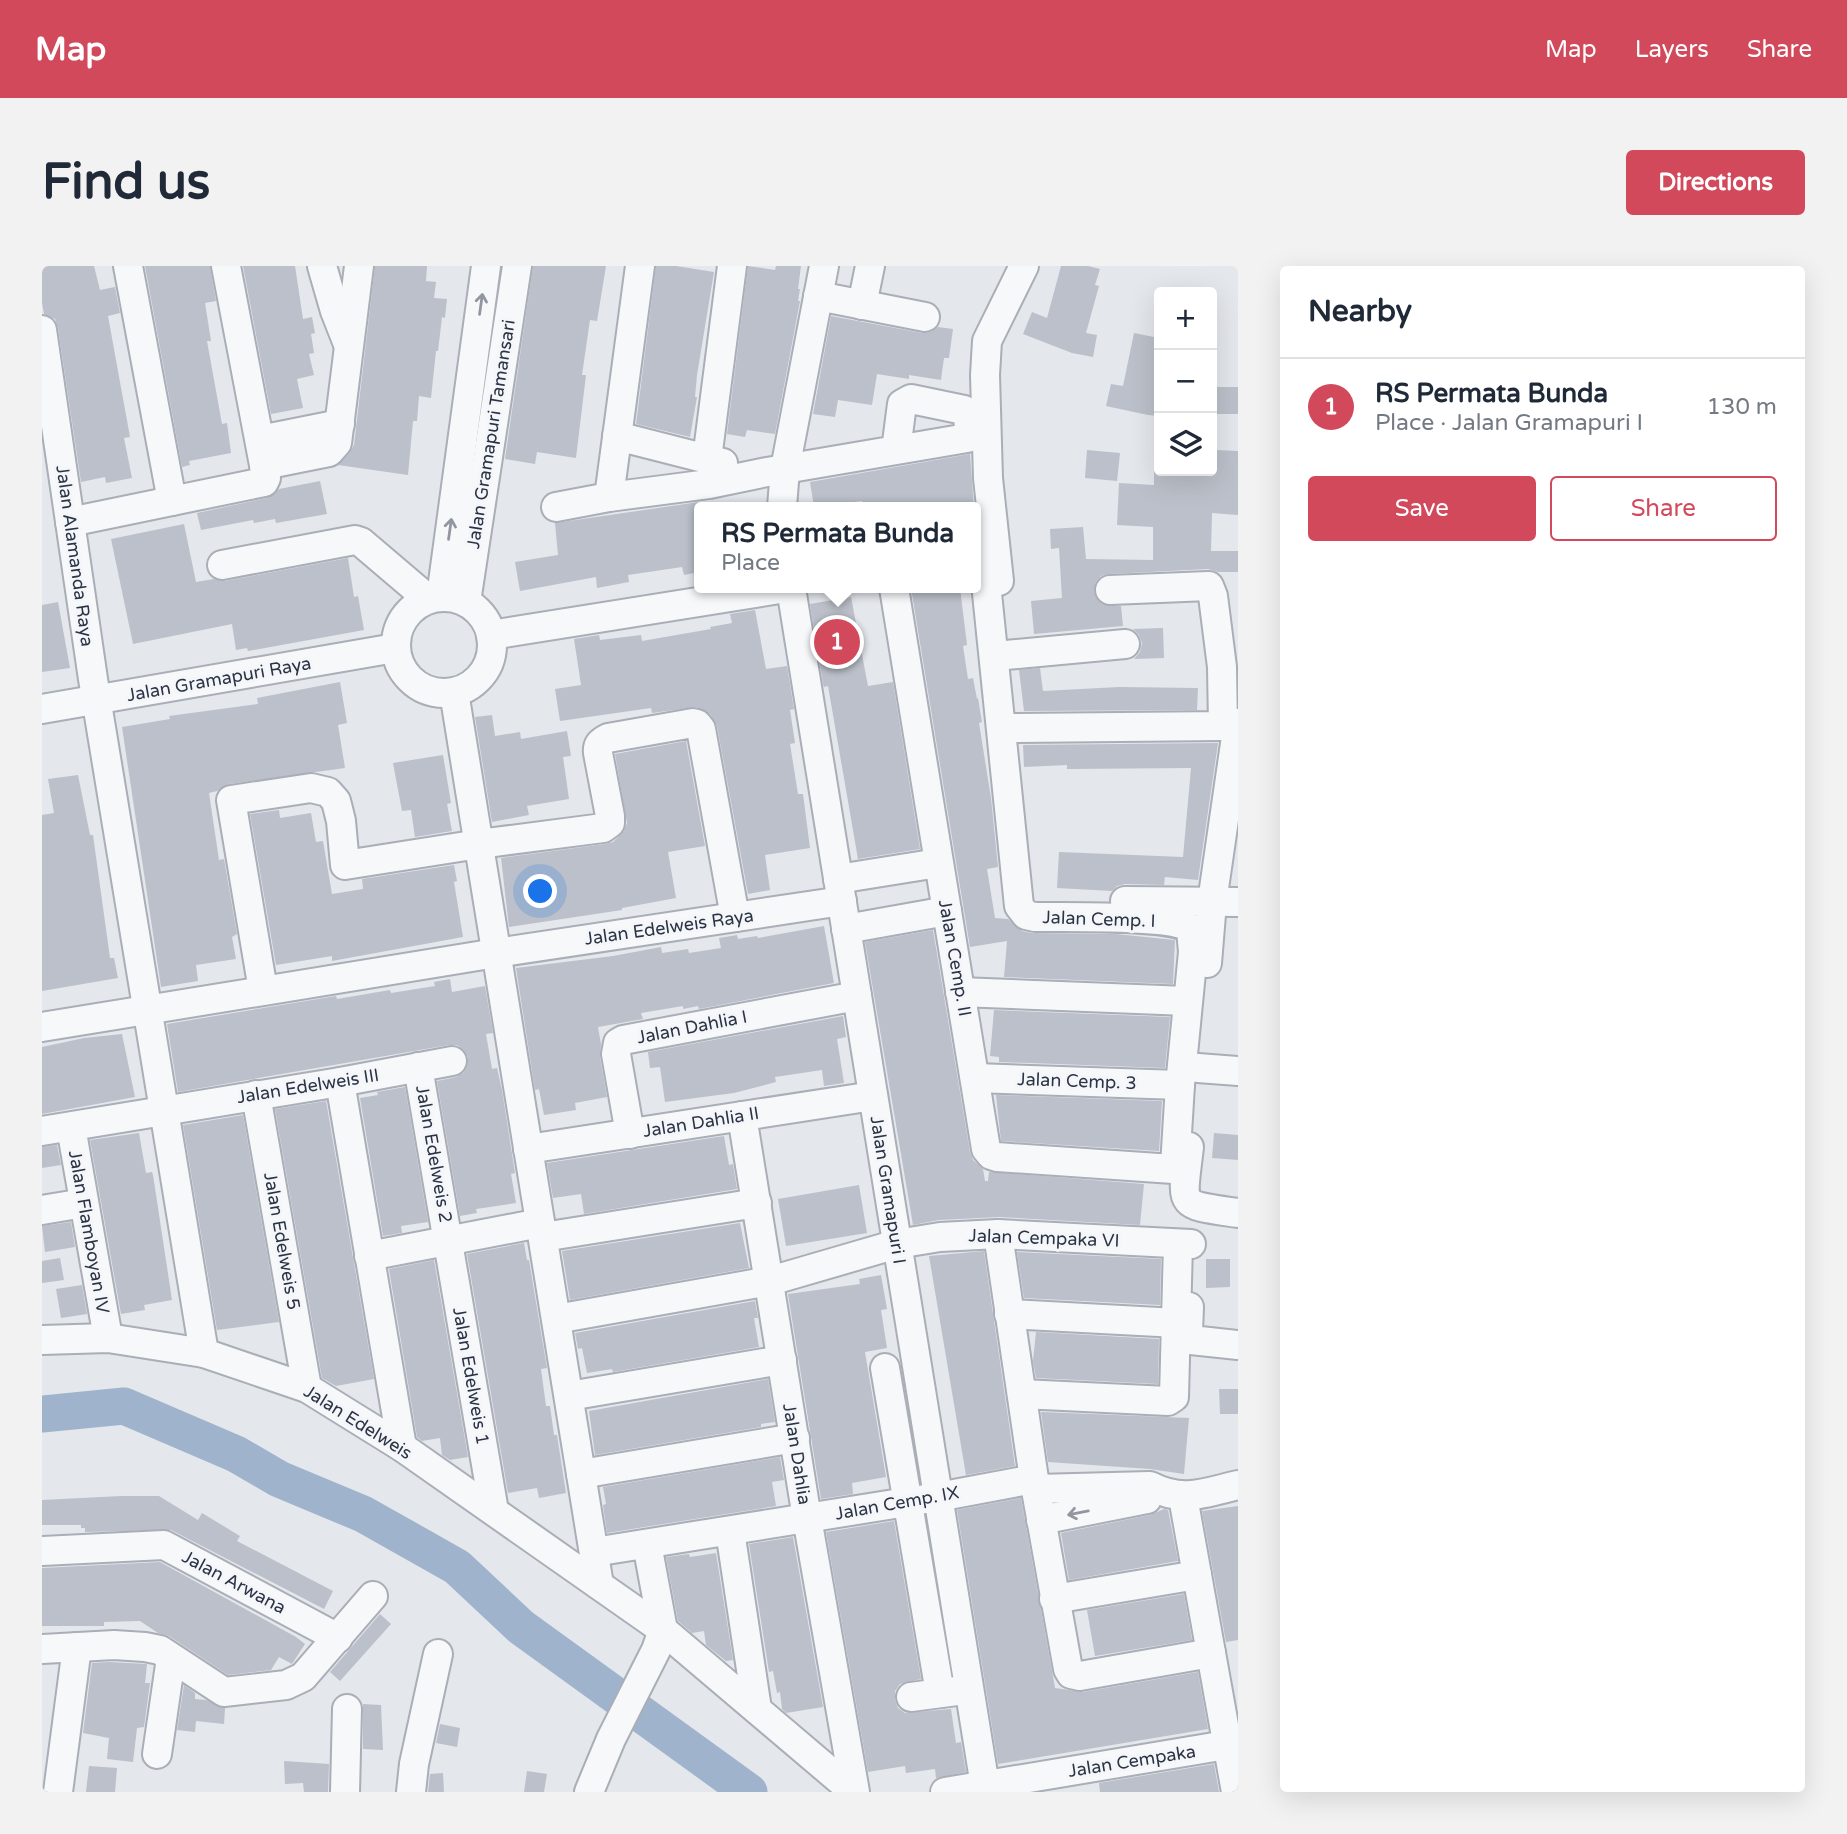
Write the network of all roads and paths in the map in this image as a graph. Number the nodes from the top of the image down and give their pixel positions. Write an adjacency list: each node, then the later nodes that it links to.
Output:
1 (128, 266): 23 (street)
2 (226, 266): 19 (street)
3 (322, 266): 16 (street)
4 (359, 266): 16 (street)
5 (486, 266): 33 (street, Jalan Gramapuri Tamansari, one-way to 5)
6 (517, 266): 33 (street, Jalan Gramapuri Tamansari)
7 (640, 266): 17 (street)
8 (732, 266): 20 (street)
9 (824, 266): 12 (street)
10 (870, 266): 13 (street)
11 (1024, 266): 37 (street)
12 (818, 296): 13 (street); 21 (street)
13 (862, 304): 14 (street)
14 (925, 317)
15 (42, 330): 26 (street, Jalan Alamanda Raya)
16 (349, 347): 19 (street)
17 (617, 436): 20 (street); 22 (street)
18 (896, 450): 21 (street)
19 (262, 452): 23 (street)
20 (707, 459): 21 (street)
21 (776, 470): 22 (street); 24 (street)
22 (609, 497): 25 (street)
23 (172, 501): 26 (street)
24 (781, 502)
25 (556, 507)
26 (70, 522): 39 (street, Jalan Alamanda Raya)
27 (222, 565): 33 (street)
28 (981, 577): 54 (street, Jalan Cemp. I)
29 (1110, 590): 41 (street)
30 (756, 593): 34 (street)
31 (789, 593): 45 (street, Jalan Gramapuri I)
32 (895, 593): 44 (street, Jalan Cemp. II)
33 (445, 599): 34 (street); 36 (street)
34 (491, 635): 38 (street)
35 (1125, 643): 37 (street)
36 (396, 648): 38 (street); 39 (street, Jalan Gramapuri Raya)
37 (1006, 655): 42 (street)
38 (454, 692): 43 (street)
39 (97, 700): 40 (street, Jalan Gramapuri Raya); 55 (street, Jalan Alamanda Raya)
40 (42, 709)
41 (1233, 724): 42 (street); 46 (street)
42 (1013, 728): 46 (street)
43 (479, 844): 48 (street); 50 (street); 51 (street)
44 (938, 863): 45 (street, Jalan Edelweis Raya); 47 (street, Jalan Cemp. II)
45 (840, 890): 48 (street, Jalan Edelweis Raya); 49 (street, Jalan Gramapuri I)
46 (1225, 902): 60 (street)
47 (947, 911): 49 (street); 52 (street, Jalan Cemp. II)
48 (735, 917): 50 (street, Jalan Edelweis Raya)
49 (846, 929): 53 (street, Jalan Gramapuri I)
50 (496, 953): 51 (street, Jalan Edelweis Raya); 70 (street)
51 (263, 990): 55 (street, Jalan Edelweis Raya)
52 (960, 992): 54 (street); 61 (street, Jalan Cemp. II)
53 (857, 996): 64 (street, Jalan Gramapuri I); 69 (street, Jalan Dahlia I)
54 (1187, 1001): 60 (street, Jalan Cemp. I)
55 (148, 1009): 56 (street, Jalan Edelweis Raya); 65 (street, Jalan Alamanda Raya)
56 (43, 1023)
57 (453, 1061): 58 (street, Jalan Edelweis III)
58 (418, 1067): 62 (street, Jalan Edelweis III); 79 (street, Jalan Edelweis 2)
59 (1238, 1071): 60 (street, Jalan Cemp. 3)
60 (1189, 1077): 61 (street, Jalan Cemp. 3); 71 (street, Jalan Cemp. I); 74 (street)
61 (975, 1078): 71 (street, Jalan Cemp. II)
62 (340, 1082): 63 (street, Jalan Edelweis III); 82 (street)
63 (256, 1095): 65 (street, Jalan Edelweis III); 93 (street, Jalan Edelweis 5)
64 (873, 1096): 66 (street, Jalan Dahlia II); 80 (street, Jalan Gramapuri I)
65 (164, 1111): 67 (street); 90 (street, Jalan Alamanda Raya)
66 (743, 1116): 69 (street, Jalan Dahlia II); 73 (street, Jalan Dahlia)
67 (71, 1126): 68 (street); 72 (street, Jalan Flamboyan IV)
68 (42, 1131)
69 (630, 1133): 70 (street, Jalan Dahlia II)
70 (528, 1149): 77 (street)
71 (1163, 1169)
72 (84, 1203): 75 (street); 87 (street, Jalan Flamboyan IV)
73 (757, 1203): 77 (street); 83 (street, Jalan Dahlia)
74 (1194, 1207): 76 (street); 81 (street)
75 (42, 1210)
76 (1238, 1213)
77 (541, 1230): 79 (street); 85 (street)
78 (998, 1234): 80 (street, Jalan Cempaka VI); 81 (street, Jalan Cempaka VI); 84 (street)
79 (449, 1241): 82 (street); 104 (street, Jalan Edelweis 1)
80 (897, 1244): 83 (street, Jalan Cempaka VI); 92 (street, Jalan Gramapuri I)
81 (1185, 1244): 86 (street); 89 (street)
82 (369, 1256): 97 (street)
83 (770, 1281): 85 (street, Jalan Cempaka VI); 91 (street, Jalan Dahlia)
84 (1009, 1314): 86 (street); 94 (street)
85 (556, 1320): 95 (street)
86 (1177, 1323): 94 (street)
87 (108, 1338): 88 (street, Jalan Edelweis); 90 (street, Jalan Edelweis)
88 (42, 1340)
89 (1238, 1345)
90 (204, 1353): 93 (street, Jalan Edelweis)
91 (782, 1360): 95 (street); 96 (street, Jalan Dahlia)
92 (917, 1365): 102 (street, Jalan Gramapuri I); 103 (street)
93 (307, 1388): 97 (street, Jalan Edelweis)
94 (1022, 1394): 99 (street)
95 (569, 1396): 98 (street)
96 (794, 1438): 98 (street); 105 (street, Jalan Dahlia)
97 (401, 1447): 104 (street, Jalan Edelweis)
98 (581, 1474): 110 (street)
99 (1035, 1484): 101 (street, Jalan Cemp. IX); 102 (street, Jalan Cemp. IX); 106 (street)
100 (1238, 1485): 101 (street)
101 (1173, 1495): 106 (street, one-way to 106); 111 (street)
102 (938, 1497): 103 (street, Jalan Cemp. IX); 122 (street, Jalan Gramapuri I)
103 (908, 1502): 105 (street, Jalan Cemp. IX); 123 (street)
104 (494, 1511): 112 (street, Jalan Edelweis)
105 (807, 1518): 107 (street, Jalan Cemp. IX); 134 (street, Jalan Dahlia)
106 (1041, 1520): 114 (street)
107 (730, 1531): 108 (street, Jalan Cemp. IX); 126 (street)
108 (647, 1544): 110 (street, Jalan Cemp. IX); 115 (street)
109 (42, 1551): 116 (street, Jalan Arwana)
110 (594, 1552): 112 (street)
111 (1197, 1575): 114 (street); 119 (street)
112 (599, 1585): 115 (street, Jalan Edelweis)
113 (373, 1596): 116 (street)
114 (1054, 1599): 119 (street)
115 (663, 1630): 126 (street, Jalan Edelweis); 133 (street)
116 (338, 1638): 121 (street)
117 (77, 1647): 118 (street); 121 (street); 130 (street)
118 (42, 1648)
119 (1211, 1653): 127 (street)
120 (439, 1654): 132 (street)
121 (171, 1658): 128 (street)
122 (969, 1690): 123 (street); 129 (street, Jalan Gramapuri I)
123 (940, 1693): 124 (street)
124 (911, 1697)
125 (347, 1709): 131 (street)
126 (757, 1709): 134 (street, Jalan Edelweis)
127 (1233, 1744): 129 (street, Jalan Cempaka); 136 (street)
128 (157, 1754)
129 (985, 1789): 135 (street, Jalan Cempaka)
130 (58, 1792)
131 (345, 1792)
132 (411, 1792)
133 (589, 1792)
134 (855, 1792)
135 (945, 1792)
136 (1236, 1792)

